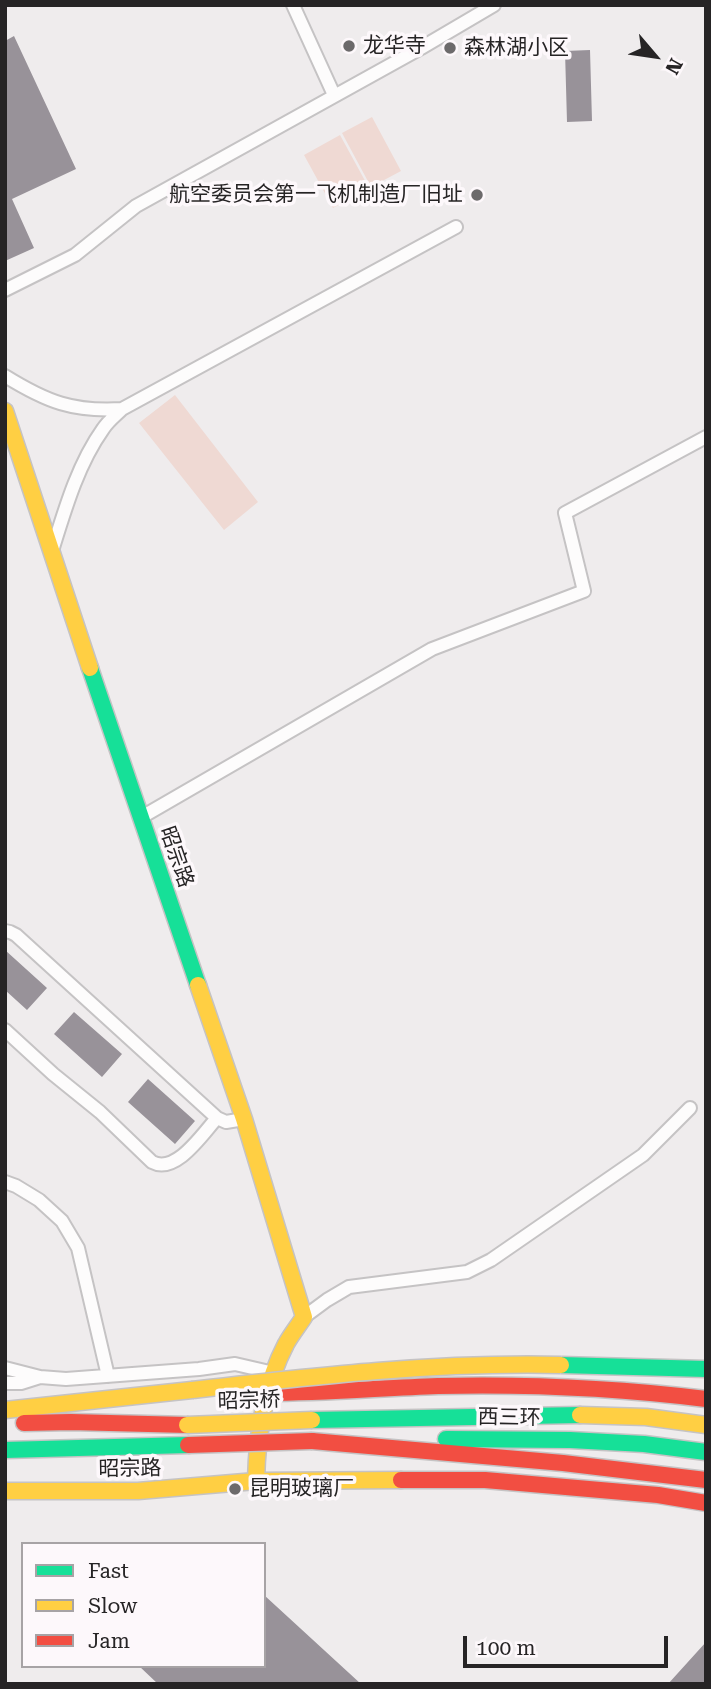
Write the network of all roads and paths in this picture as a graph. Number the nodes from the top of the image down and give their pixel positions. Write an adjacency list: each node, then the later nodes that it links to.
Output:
1 (293, 5): 3 (street)
2 (494, 5): 3 (street)
3 (334, 95): 5 (street)
4 (456, 227): 7 (street)
5 (5, 290)
6 (5, 376): 7 (street)
7 (122, 409): 10 (street)
8 (5, 411): 10 (main road, 昭宗路)
9 (706, 437): 11 (street)
10 (52, 551): 11 (main road, 昭宗路)
11 (141, 818): 16 (main road, 昭宗路)
12 (5, 931): 15 (street)
13 (5, 1030): 15 (street)
14 (690, 1108): 18 (street)
15 (217, 1118): 16 (street)
16 (244, 1119): 18 (main road, 昭宗路)
17 (5, 1182): 22 (street)
18 (304, 1317): 21 (main road)
19 (5, 1368): 23 (street)
20 (706, 1369): 27 (main road, bridge)
21 (275, 1373): 22 (street); 25 (main road)
22 (108, 1376): 23 (street)
23 (40, 1377): 24 (street)
24 (5, 1383)
25 (267, 1393): 26 (main road); 35 (main road)
26 (706, 1399)
27 (5, 1410)
28 (312, 1420): 29 (main road, 昭宗桥, bridge); 30 (main road, 西三环)
29 (5, 1423)
30 (706, 1425)
31 (312, 1441): 32 (main road, 昭宗桥, bridge); 33 (main road, 西三环); 34 (main road)
32 (5, 1450)
33 (706, 1452)
34 (706, 1480)
35 (256, 1481): 36 (main road, 昭宗路); 37 (main road, 昭宗路)
36 (5, 1491)
37 (706, 1503)

